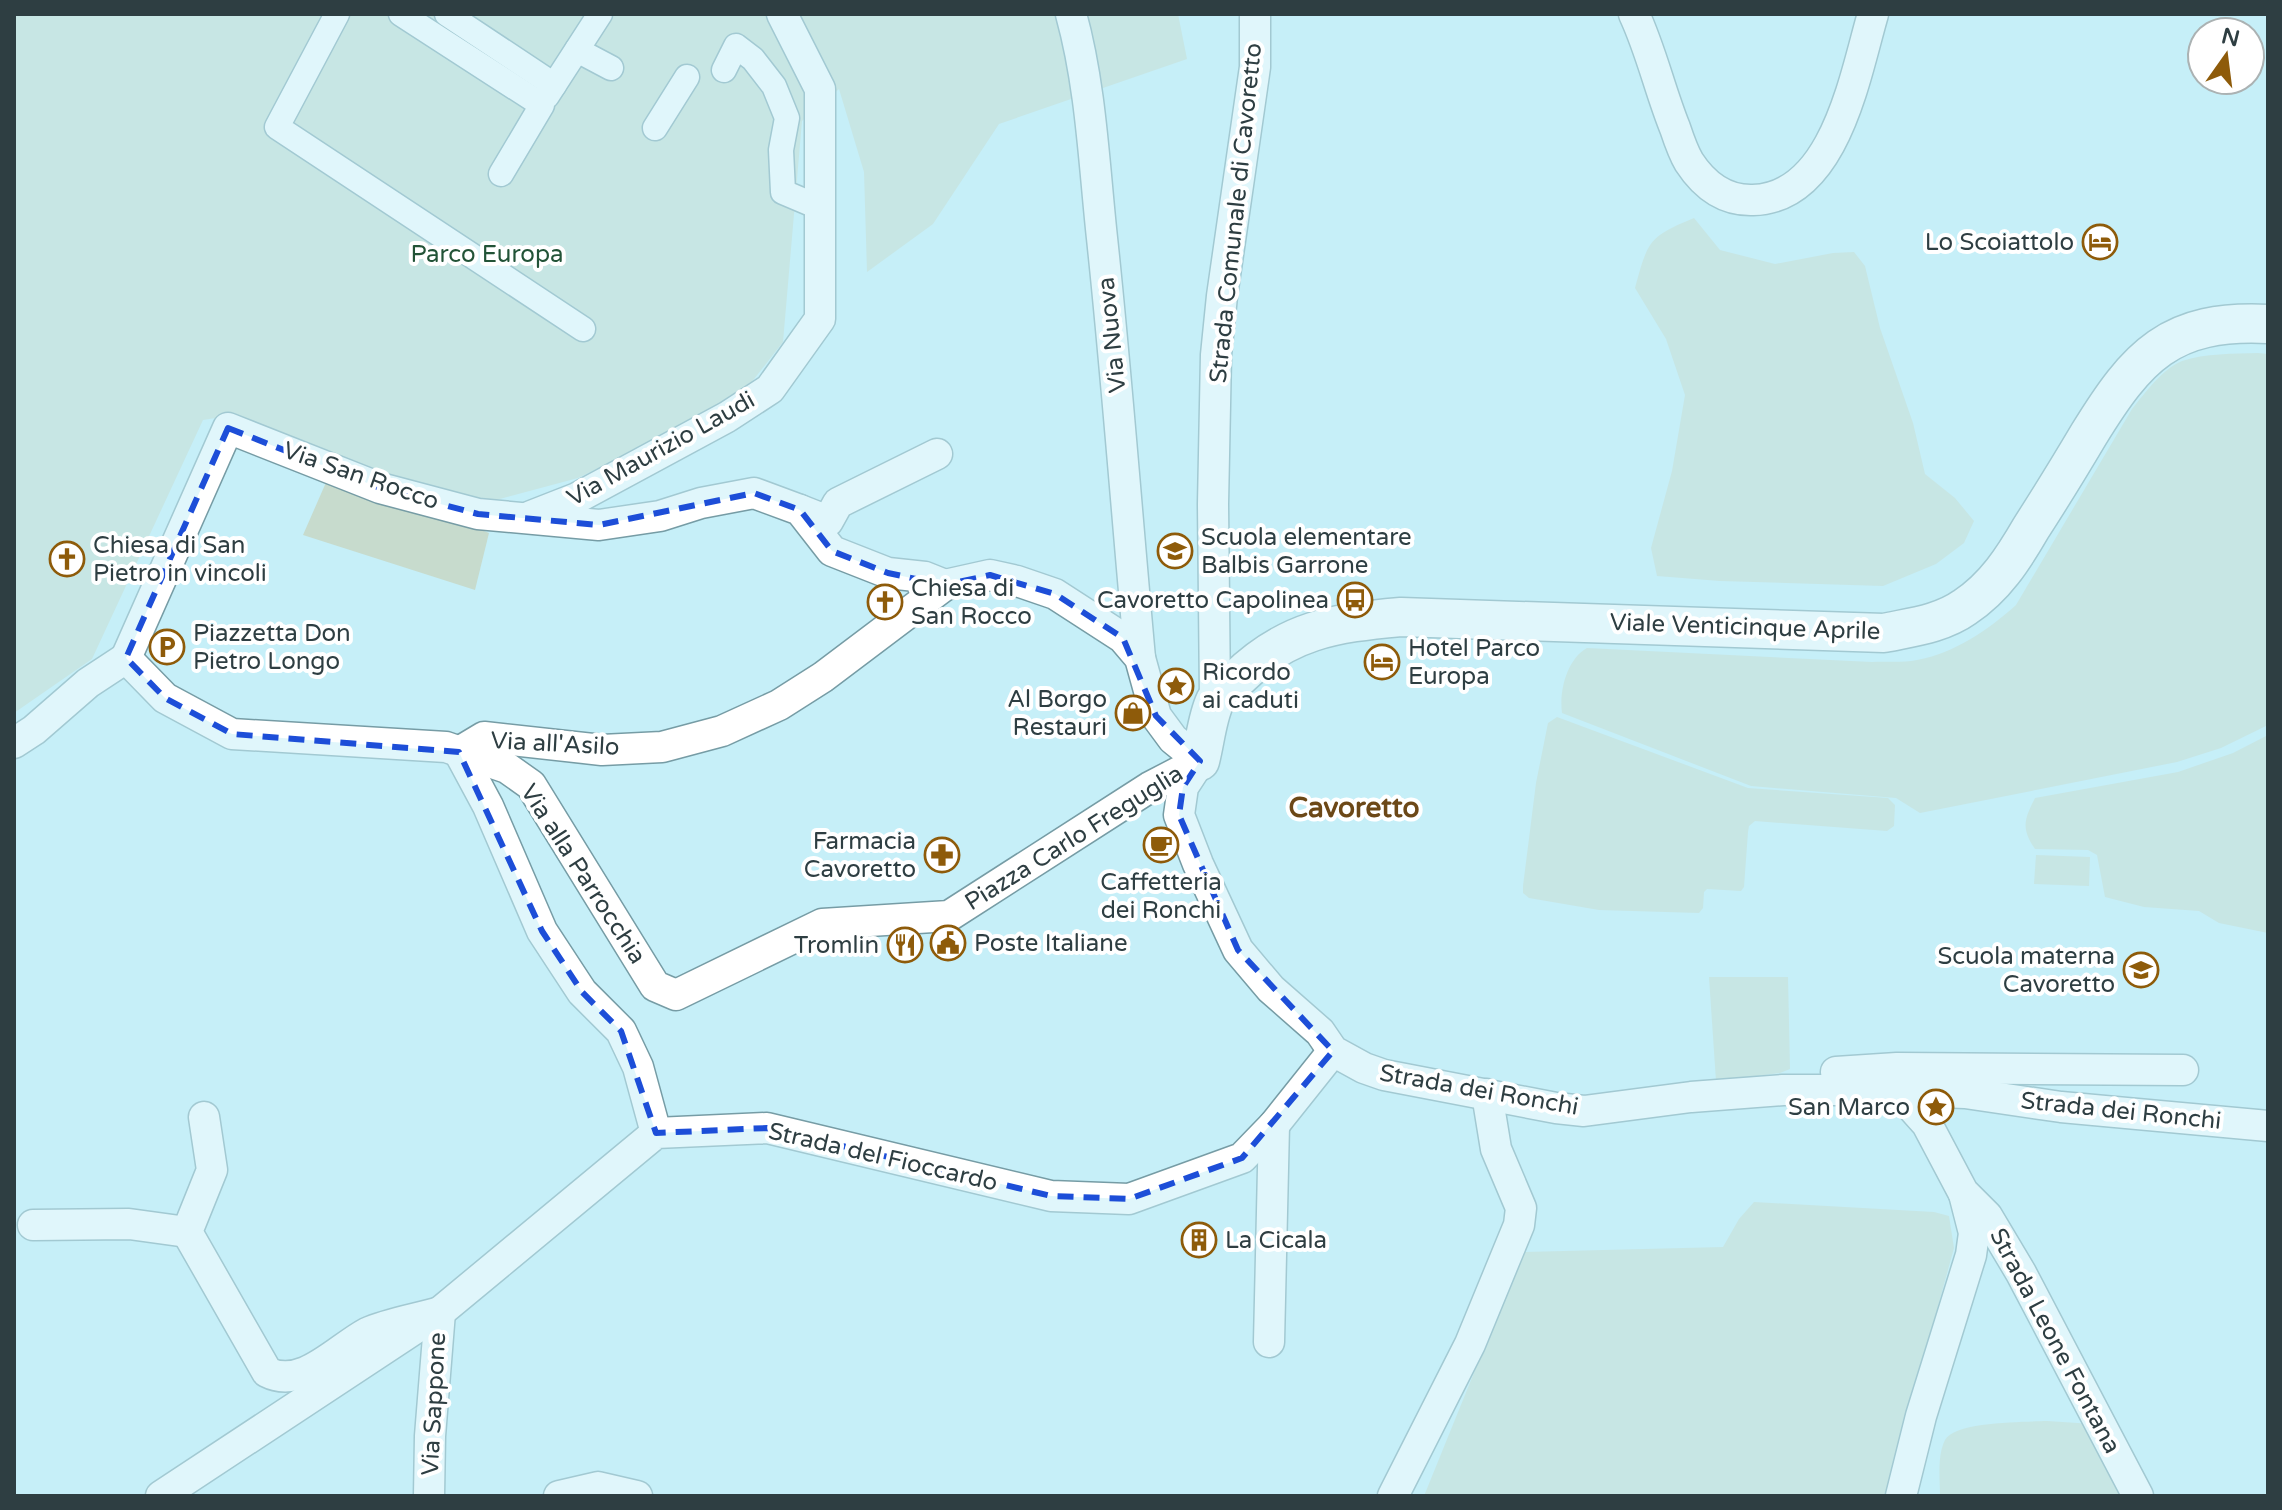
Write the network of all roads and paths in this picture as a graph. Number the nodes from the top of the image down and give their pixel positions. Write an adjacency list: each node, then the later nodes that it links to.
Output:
1 (337, 14): 19 (street)
2 (401, 14): 14 (street)
3 (447, 14): 14 (street)
4 (782, 14): 17 (street, Via Maurizio Laudi)
5 (1071, 14): 25 (street, Via Nuova)
6 (1255, 14): 26 (street, Strada Comunale di Cavoretto)
7 (1634, 14): 8 (street)
8 (1873, 14)
9 (591, 17): 10 (street)
10 (577, 50): 11 (street); 14 (street)
11 (611, 68)
12 (724, 70): 17 (street)
13 (687, 77): 15 (street)
14 (548, 95): 16 (street)
15 (655, 128)
16 (501, 174)
17 (814, 189): 22 (street, Via Maurizio Laudi)
18 (2268, 324): 26 (street, Viale Venticinque Aprile)
19 (583, 329)
20 (937, 454): 21 (street, Via San Rocco)
21 (800, 510): 22 (street, Via San Rocco); 23 (street)
22 (525, 519): 24 (street, Via San Rocco)
23 (945, 585): 25 (street); 28 (street, Via all'Asilo)
24 (126, 658): 27 (street); 28 (street, Via alla Parrocchia)
25 (1140, 658): 29 (street)
26 (1215, 699): 29 (street)
27 (14, 743)
28 (459, 752): 30 (street, Via alla Parrocchia); 39 (street, Via all'Asilo)
29 (1200, 761): 30 (street, Piazza Carlo Freguglia); 31 (street, Strada dei Ronchi)
30 (949, 916)
31 (1333, 1051): 35 (street, Strada dei Ronchi); 37 (street, Strada del Fioccardo)
32 (2183, 1070): 33 (street, Strada dei Ronchi)
33 (1783, 1090): 34 (street, Strada dei Ronchi); 35 (street, Strada dei Ronchi)
34 (1888, 1090): 38 (street, Strada dei Ronchi); 40 (street, Strada Leone Fontana)
35 (1487, 1094): 49 (street)
36 (204, 1117): 42 (street)
37 (1274, 1125): 39 (street, Strada del Fioccardo); 44 (street)
38 (2268, 1126)
39 (656, 1133): 43 (street)
40 (1963, 1192): 50 (street, Strada Leone Fontana); 51 (street, Strada Leone Fontana)
41 (33, 1225): 42 (street)
42 (187, 1232): 43 (street)
43 (440, 1312): 45 (street); 46 (street, Via Sappone)
44 (1269, 1342)
45 (161, 1496)
46 (429, 1496)
47 (559, 1496): 48 (street)
48 (637, 1496)
49 (1393, 1496)
50 (1901, 1496)
51 (2138, 1496)

